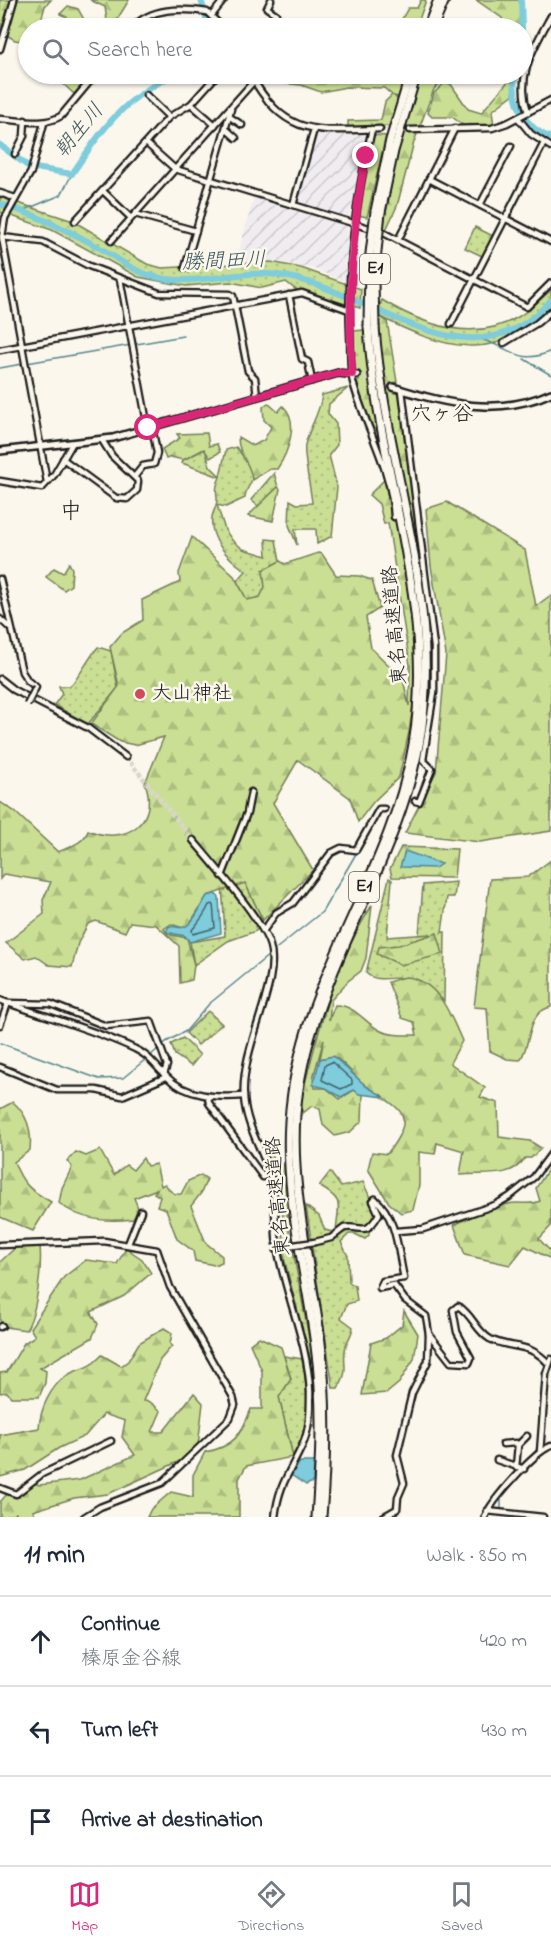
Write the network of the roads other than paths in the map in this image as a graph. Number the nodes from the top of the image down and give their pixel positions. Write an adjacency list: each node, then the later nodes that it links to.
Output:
1 (14, 0): 13 (street)
2 (224, 0): 6 (street)
3 (271, 0): 10 (street)
4 (438, 0): 11 (highway)
5 (445, 0): 12 (highway)
6 (207, 13): 8 (street); 9 (street)
7 (551, 16): 14 (street)
8 (146, 18)
9 (213, 18)
10 (275, 18)
11 (431, 18)
12 (437, 18)
13 (0, 49)
14 (533, 53)
15 (88, 84): 34 (street)
16 (209, 84): 24 (street)
17 (251, 84): 25 (street)
18 (256, 84): 39 (street)
19 (407, 84): 57 (highway, 東名高速道路 / E1)
20 (414, 84): 57 (highway, 東名高速道路 / E1)
21 (522, 84): 26 (street)
22 (146, 95): 28 (street)
23 (551, 100): 26 (street)
24 (191, 104): 28 (street); 35 (street)
25 (232, 106): 29 (street); 35 (street)
26 (528, 112): 31 (street)
27 (34, 114): 33 (street)
28 (170, 117): 44 (street)
29 (230, 117): 36 (street); 38 (street)
30 (0, 118): 32 (street)
31 (518, 118): 37 (street); 45 (street)
32 (25, 120): 33 (street); 48 (street)
33 (33, 121): 34 (street)
34 (44, 123): 54 (street)
35 (215, 124): 49 (street)
36 (242, 125)
37 (455, 128): 42 (street); 50 (street)
38 (226, 129): 43 (street); 51 (street)
39 (314, 129): 40 (street); 55 (street)
40 (372, 129): 41 (street); 61 (street)
41 (380, 129)
42 (410, 130)
43 (236, 138)
44 (146, 143): 49 (street); 52 (street)
45 (544, 143): 47 (street); 59 (street)
46 (511, 146): 56 (street)
47 (551, 147)
48 (15, 154)
49 (175, 169): 51 (street); 58 (street)
50 (429, 179): 56 (street); 64 (street)
51 (211, 181): 55 (street); 62 (street)
52 (103, 191): 58 (street); 60 (street)
53 (0, 193): 54 (street)
54 (15, 198): 63 (street)
55 (293, 205): 61 (street)
56 (480, 206): 59 (street)
57 (378, 211): 131 (highway, 東名高速道路 / E1, bridge)
58 (133, 216): 62 (street); 65 (street)
59 (505, 218): 66 (street); 69 (street)
60 (75, 221)
61 (354, 224): 64 (street); 73 (street)
62 (196, 231): 67 (street)
63 (1, 237): 68 (street); 79 (street)
64 (398, 240): 69 (street)
65 (111, 241)
66 (551, 242)
67 (185, 268)
68 (120, 279): 72 (street); 77 (street)
69 (474, 279): 70 (street); 76 (street)
70 (551, 284)
71 (289, 295): 72 (street); 73 (street); 82 (street)
72 (235, 306): 77 (street); 86 (street)
73 (349, 310): 81 (street)
74 (549, 313): 75 (street); 78 (street)
75 (551, 321)
76 (450, 324)
77 (128, 326): 79 (street); 87 (street)
78 (504, 343)
79 (22, 346): 80 (street); 90 (street)
80 (0, 350)
81 (354, 375): 82 (main road); 96 (street)
82 (312, 381): 86 (main road)
83 (393, 387): 84 (main road)
84 (402, 390): 85 (main road); 104 (street)
85 (551, 393)
86 (257, 396): 87 (main road)
87 (150, 427): 88 (main road); 93 (street)
88 (102, 440): 89 (main road); 93 (street)
89 (72, 444): 90 (main road); 92 (street)
90 (41, 447): 91 (main road); 95 (street)
91 (0, 451)
92 (63, 459): 93 (street); 95 (street)
93 (135, 476)
94 (0, 481): 95 (street)
95 (47, 482)
96 (394, 517)
97 (0, 579): 99 (street)
98 (0, 619): 99 (street)
99 (11, 629): 101 (street, bridge)
100 (0, 680): 102 (street)
101 (27, 705)
102 (126, 757)
103 (251, 792): 107 (street)
104 (415, 801)
105 (384, 808): 108 (street)
106 (193, 840): 107 (street)
107 (222, 876): 108 (street)
108 (264, 930): 114 (street)
109 (0, 1000): 110 (street)
110 (8, 1003): 111 (street); 113 (street); 113 (street)
111 (0, 1025)
112 (0, 1067): 113 (street)
113 (165, 1076): 115 (street)
114 (244, 1096): 115 (street); 140 (street)
115 (208, 1097): 117 (street)
116 (551, 1154): 119 (street)
117 (263, 1177)
118 (141, 1211): 120 (street)
119 (396, 1231): 122 (street, bridge); 123 (street)
120 (128, 1244): 121 (street); 139 (street)
121 (0, 1245)
122 (272, 1248)
123 (429, 1334): 124 (street); 143 (street)
124 (549, 1362): 125 (street)
125 (543, 1406): 126 (street); 133 (street)
126 (551, 1406)
127 (527, 1437): 130 (street)
128 (111, 1441): 136 (street)
129 (503, 1444): 130 (street)
130 (518, 1445): 135 (street)
131 (324, 1446): 141 (highway, 東名高速道路 / E1); 142 (highway, 東名高速道路 / E1)
132 (551, 1446): 133 (street)
133 (540, 1452): 135 (street)
134 (497, 1460): 135 (street)
135 (520, 1468): 137 (street)
136 (0, 1488)
137 (488, 1511): 138 (street); 144 (street)
138 (498, 1515): 145 (street)
139 (84, 1517)
140 (275, 1517)
141 (316, 1517)
142 (322, 1517)
143 (383, 1517)
144 (485, 1517)
145 (543, 1517)

